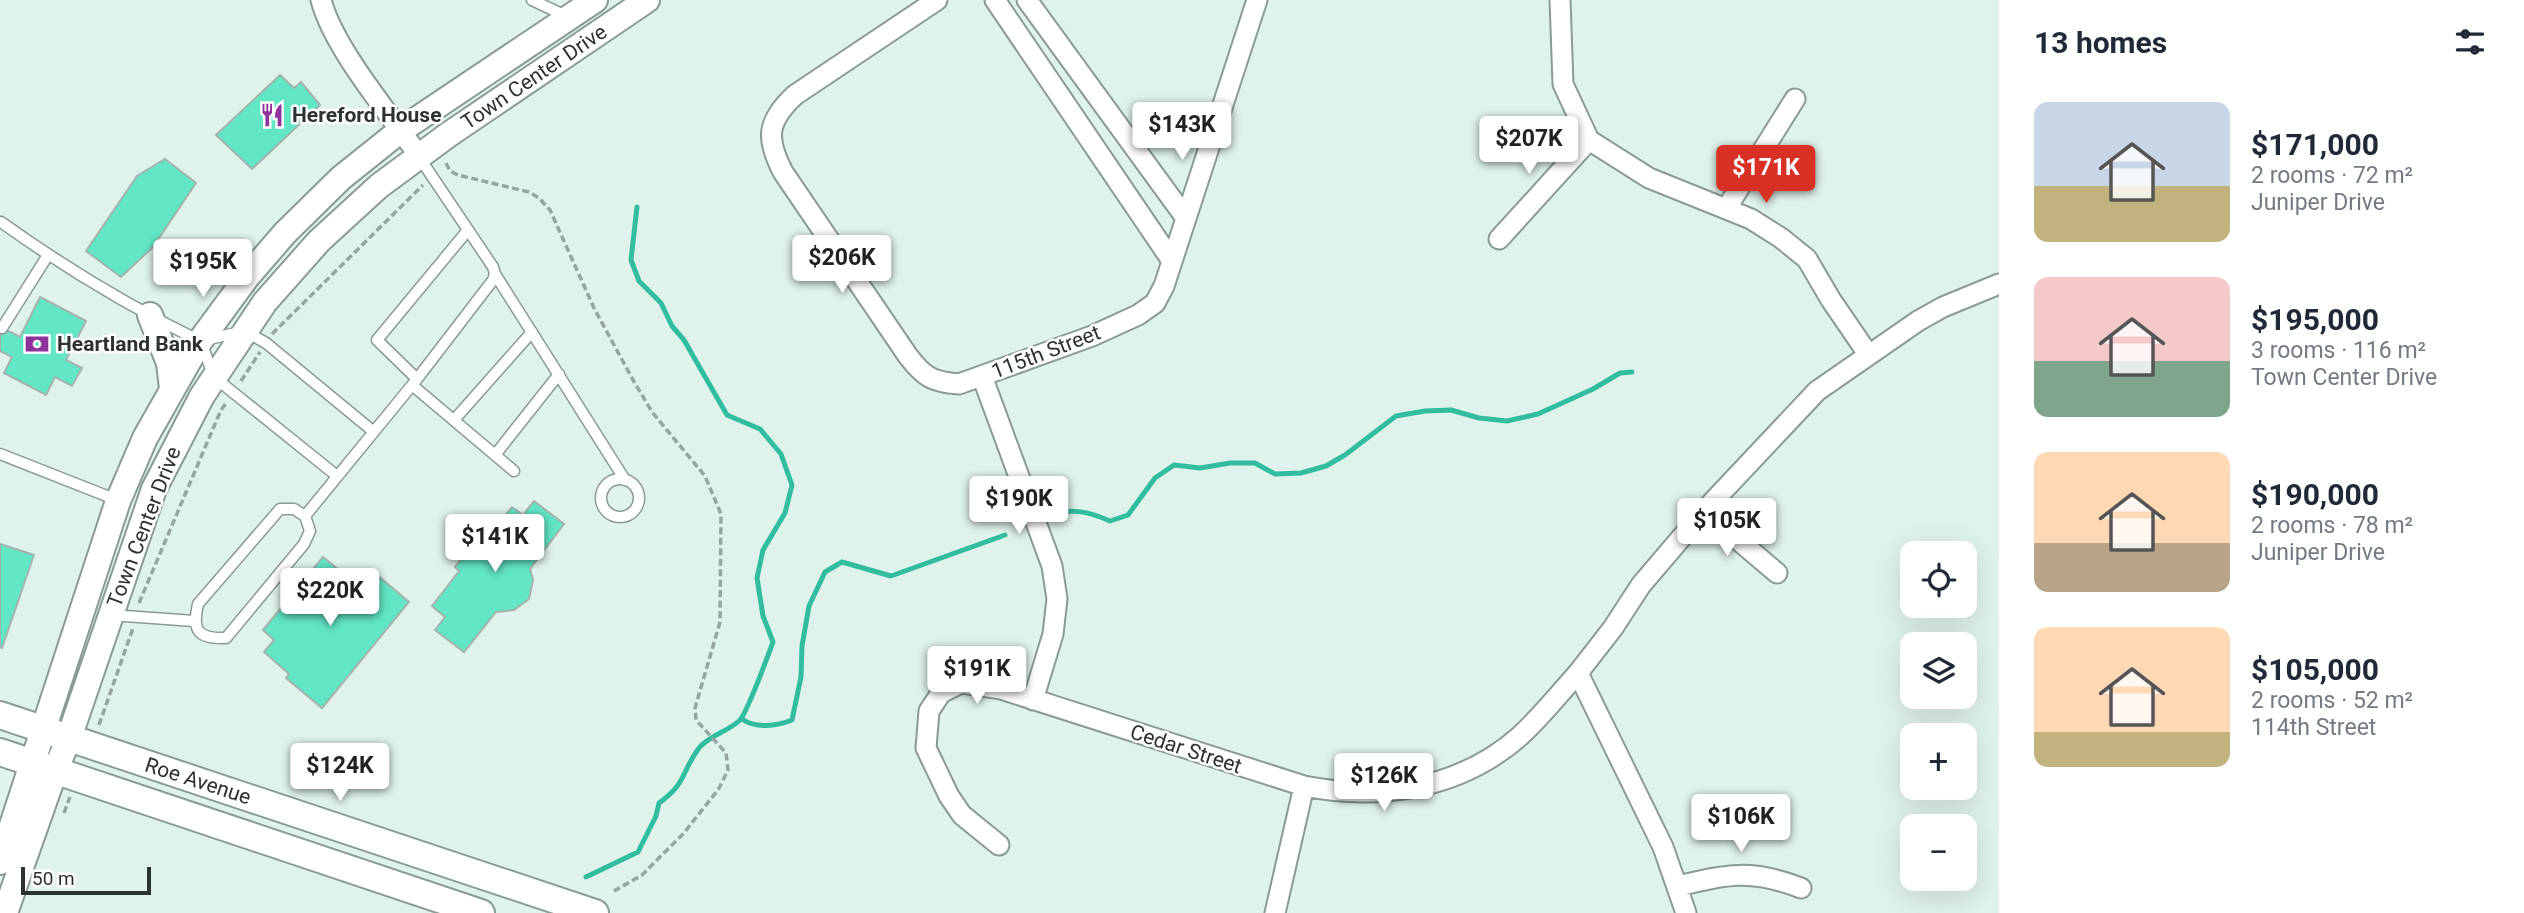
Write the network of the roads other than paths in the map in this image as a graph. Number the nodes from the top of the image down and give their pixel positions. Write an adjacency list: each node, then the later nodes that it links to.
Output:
1 (321, 0): 15 (street)
2 (532, 0): 10 (lane)
3 (595, 0): 10 (street, Town Center Drive)
4 (647, 0): 18 (street, Town Center Drive)
5 (937, 0): 35 (street, 115th Street)
6 (995, 0): 12 (street)
7 (1027, 0): 11 (street)
8 (1257, 0): 20 (street, 115th Street)
9 (1560, 0): 16 (street)
10 (569, 17): 15 (street, Town Center Drive)
11 (1064, 51): 12 (street); 14 (street)
12 (1042, 69): 17 (street)
13 (1795, 99): 19 (street)
14 (1118, 125): 17 (street); 20 (street)
15 (401, 130): 18 (street); 32 (street, Town Center Drive)
16 (1589, 140): 19 (street); 23 (street)
17 (1092, 143): 25 (street)
18 (425, 166): 22 (lane); 31 (street, Town Center Drive)
19 (1726, 209): 33 (street)
20 (1185, 217): 25 (street, 115th Street)
21 (1, 222): 24 (lane)
22 (468, 230): 26 (lane); 36 (lane)
23 (1499, 239)
24 (48, 256): 28 (lane); 29 (lane)
25 (1172, 261): 35 (street, 115th Street)
26 (495, 274): 30 (lane); 36 (lane)
27 (1999, 284): 33 (street, Cedar Street)
28 (150, 316): 32 (lane); 38 (street)
29 (2, 328)
30 (532, 332): 34 (lane); 39 (lane)
31 (255, 337): 32 (lane); 37 (street, Town Center Drive); 40 (lane)
32 (200, 341): 37 (lane); 38 (street, Town Center Drive)
33 (1868, 354): 47 (street, Cedar Street)
34 (559, 373): 42 (lane); 45 (lane)
35 (982, 376): 53 (street)
36 (414, 382): 39 (lane); 40 (lane)
37 (224, 385): 44 (lane); 50 (street, Town Center Drive)
38 (172, 387): 46 (street, Town Center Drive)
39 (454, 420): 42 (lane)
40 (374, 432): 44 (lane)
41 (0, 454): 46 (lane)
42 (495, 455): 43 (lane)
43 (514, 471)
44 (337, 476): 48 (lane)
45 (625, 480)
46 (118, 501): 55 (street, Town Center Drive)
47 (1704, 511): 49 (street); 52 (street, Cedar Street)
48 (305, 516): 51 (lane); 51 (lane)
49 (1777, 573)
50 (110, 615): 51 (lane); 56 (street, Town Center Drive)
51 (194, 621)
52 (1578, 673): 59 (street, Cedar Street); 62 (street)
53 (1033, 700): 59 (street, Cedar Street); 60 (street, Cedar Street)
54 (0, 715): 55 (main road, Roe Avenue)
55 (43, 729): 56 (main road, Roe Avenue); 58 (street, Town Center Drive)
56 (69, 738): 58 (street, Town Center Drive); 66 (main road, Roe Avenue)
57 (0, 752): 58 (main road, Roe Avenue)
58 (44, 767): 61 (street, Town Center Drive); 64 (street, Town Center Drive); 65 (main road, Roe Avenue)
59 (1304, 786): 67 (street)
60 (999, 845)
61 (0, 862)
62 (1678, 886): 63 (street); 68 (street)
63 (1801, 888)
64 (5, 913)
65 (481, 913)
66 (595, 913)
67 (1275, 913)
68 (1686, 913)

